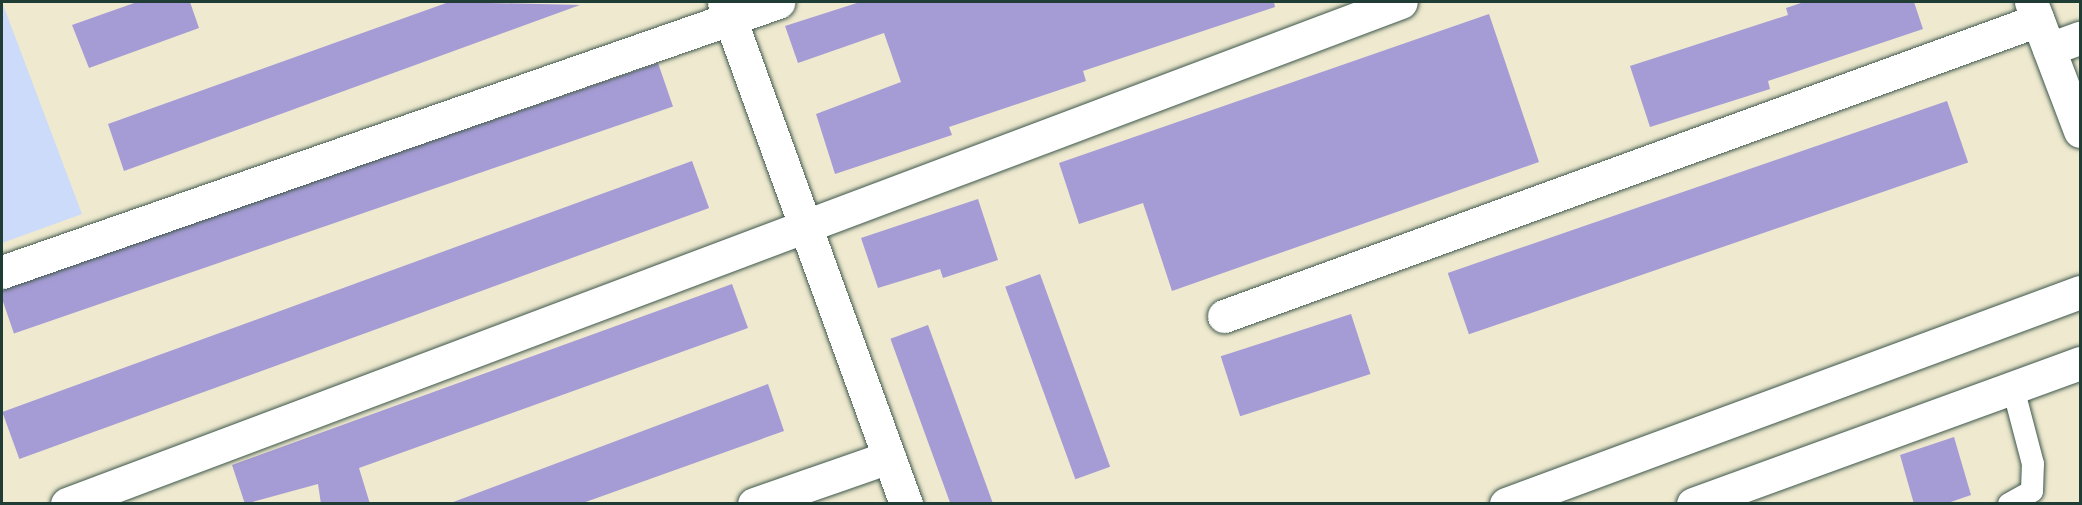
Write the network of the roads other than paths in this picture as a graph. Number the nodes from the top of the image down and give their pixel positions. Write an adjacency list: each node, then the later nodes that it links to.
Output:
1 (777, 2): 3 (street)
2 (1401, 2): 7 (street)
3 (727, 10): 7 (street); 8 (street)
4 (2039, 23): 5 (street); 6 (street); 10 (street)
5 (2080, 38)
6 (2080, 131)
7 (804, 226): 13 (street); 14 (street)
8 (2, 272)
9 (2080, 292): 17 (street)
10 (1224, 316)
11 (2080, 363): 12 (street)
12 (2013, 388): 18 (street); 19 (lane)
13 (889, 457): 15 (street); 16 (street)
14 (67, 504)
15 (754, 504)
16 (906, 504)
17 (1506, 504)
18 (1693, 504)
19 (2009, 504)

